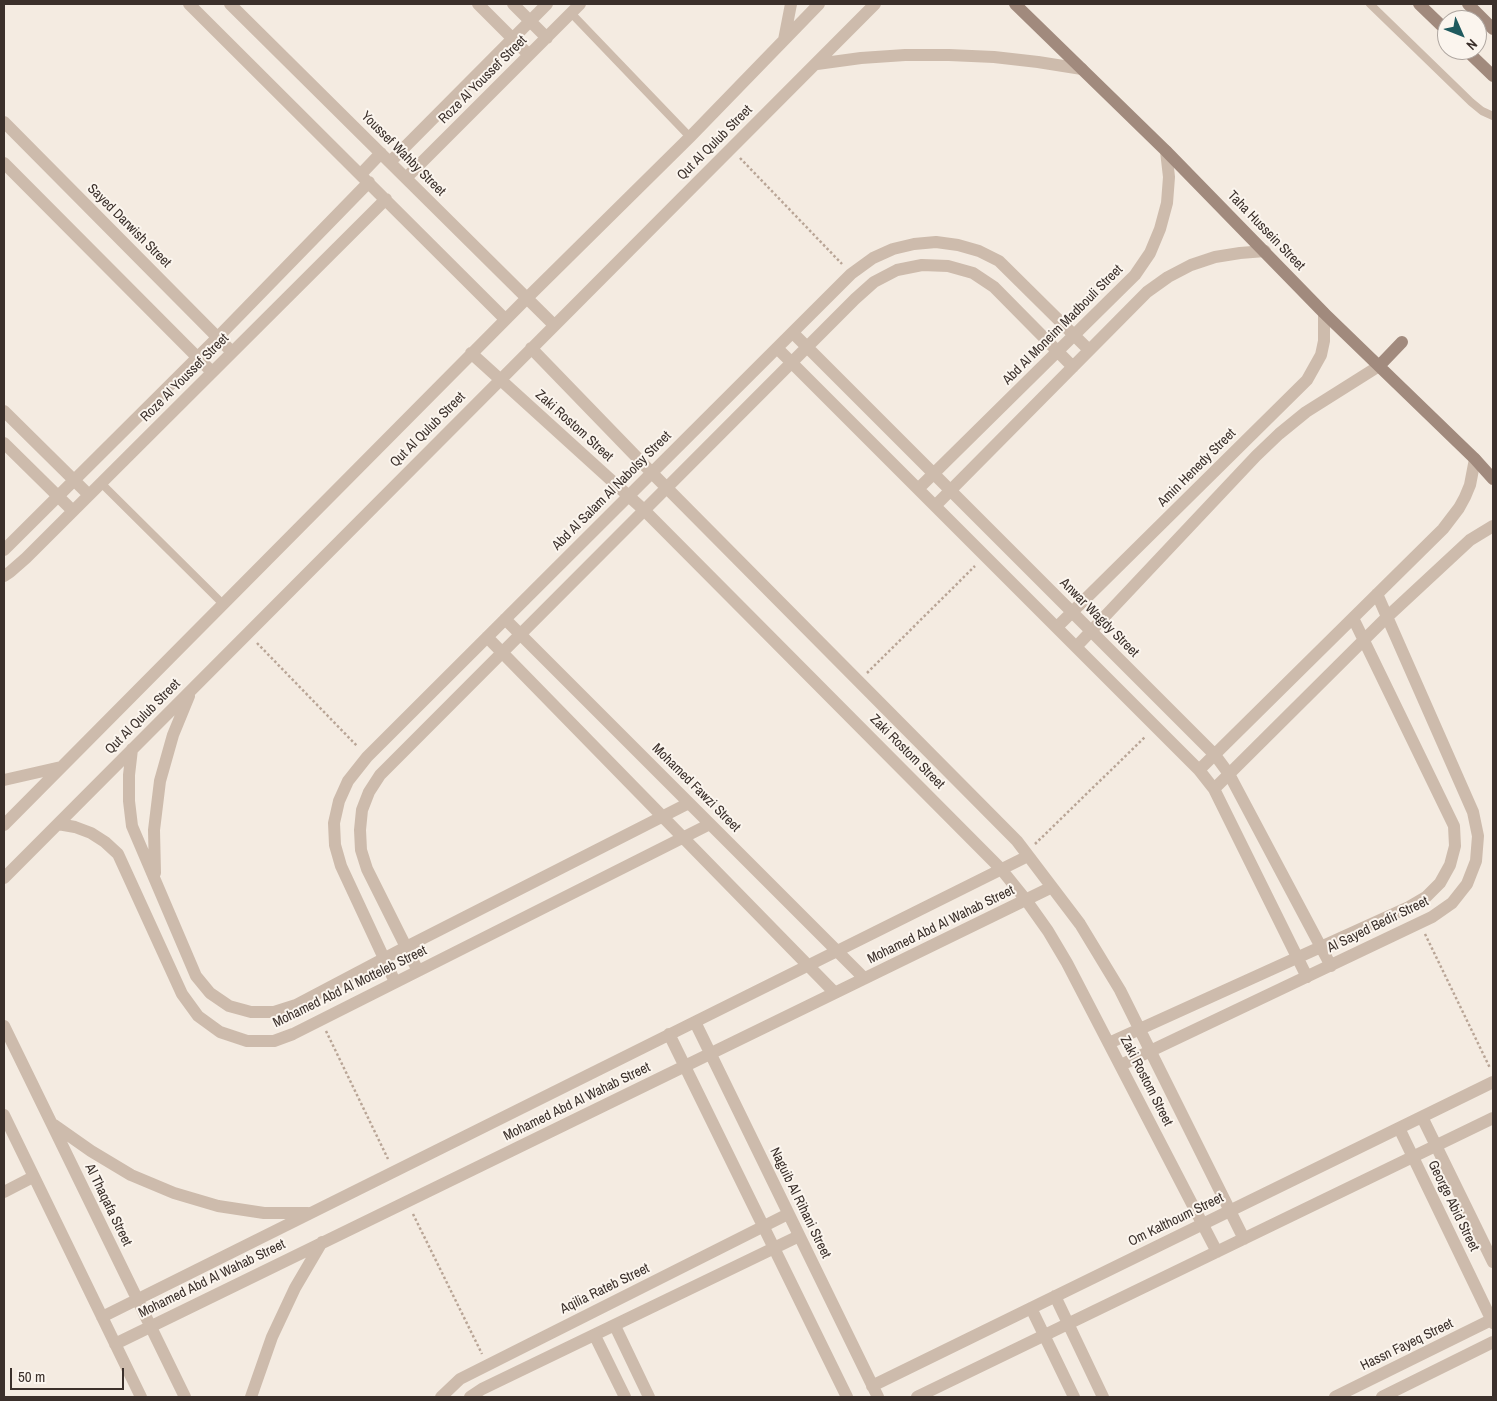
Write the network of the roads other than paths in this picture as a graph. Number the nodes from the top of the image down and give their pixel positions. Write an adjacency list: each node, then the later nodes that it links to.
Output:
1 (189, 4): 32 (street)
2 (230, 4): 30 (street, Youssef Wahby Street)
3 (478, 4): 18 (street)
4 (512, 4): 15 (street)
5 (547, 4): 15 (street, Roze Al Youssef Street)
6 (580, 4): 14 (street, Roze Al Youssef Street)
7 (791, 4): 20 (street)
8 (819, 4): 20 (street, Qut Al Qulub Street)
9 (876, 4): 23 (street, Qut Al Qulub Street)
10 (1016, 4): 24 (street, Taha Hussein Street)
11 (1370, 4): 26 (lane)
12 (1419, 4): 16 (street)
13 (1468, 4): 17 (street)
14 (571, 13): 19 (street, Roze Al Youssef Street); 28 (lane)
15 (530, 21): 18 (street, Roze Al Youssef Street); 19 (street)
16 (1437, 21)
17 (1493, 29)
18 (513, 38): 21 (street); 30 (street, Roze Al Youssef Street)
19 (547, 38): 21 (street, Roze Al Youssef Street)
20 (784, 40): 28 (street, Qut Al Qulub Street)
21 (529, 55): 33 (street, Roze Al Youssef Street)
22 (1476, 60): 25 (street)
23 (817, 64): 24 (street); 39 (street, Qut Al Qulub Street)
24 (1082, 69): 29 (street, Taha Hussein Street)
25 (1493, 76)
26 (1493, 116)
27 (4, 122): 42 (street, Sayed Darwish Street)
28 (690, 137): 36 (street, Qut Al Qulub Street)
29 (1166, 151): 35 (street, Taha Hussein Street); 41 (street, Abd Al Moneim Madbouli Street)
30 (385, 157): 32 (street, Roze Al Youssef Street); 33 (street, Youssef Wahby Street)
31 (4, 163): 51 (street)
32 (365, 178): 34 (street); 42 (street, Roze Al Youssef Street)
33 (406, 178): 36 (street, Youssef Wahby Street)
34 (386, 199): 38 (street); 48 (street, Roze Al Youssef Street)
35 (1265, 251): 37 (street, Taha Hussein Street); 47 (street)
36 (527, 298): 38 (street, Qut Al Qulub Street); 39 (street, Youssef Wahby Street)
37 (1324, 313): 53 (street, Taha Hussein Street); 79 (street, Amin Henedy Street)
38 (506, 319): 50 (street, Qut Al Qulub Street)
39 (554, 325): 45 (street, Qut Al Qulub Street)
40 (793, 333): 41 (street, Abd Al Salam Al Nabolsy Street); 44 (street, Anwar Wagdy Street); 46 (street, Abd Al Salam Al Nabolsy Street)
41 (1074, 335): 47 (street, Abd Al Salam Al Nabolsy Street); 49 (street, Abd Al Moneim Madbouli Street)
42 (218, 337): 48 (street, Sayed Darwish Street); 51 (street, Roze Al Youssef Street)
43 (1402, 342): 53 (street)
44 (807, 347): 49 (street); 52 (street); 61 (street, Anwar Wagdy Street)
45 (531, 348): 56 (street, Qut Al Qulub Street); 60 (street, Zaki Rostom Street)
46 (777, 348): 52 (street); 60 (street, Abd Al Salam Al Nabolsy Street)
47 (1089, 350): 54 (street)
48 (232, 352): 55 (street, Roze Al Youssef Street)
49 (1057, 352): 54 (street); 61 (street, Abd Al Moneim Madbouli Street)
50 (471, 353): 56 (street, Zaki Rostom Street); 78 (street, Qut Al Qulub Street)
51 (197, 357): 55 (street); 62 (street, Roze Al Youssef Street)
52 (792, 362): 65 (street); 66 (street)
53 (1379, 366): 59 (street, Taha Hussein Street); 84 (street)
54 (1072, 367): 67 (street)
55 (212, 372): 64 (street, Roze Al Youssef Street)
56 (500, 379): 70 (street, Zaki Rostom Street); 90 (street, Qut Al Qulub Street)
57 (4, 411): 62 (street)
58 (4, 442): 69 (street)
59 (1475, 459): 63 (street, Taha Hussein Street); 77 (street)
60 (652, 473): 65 (street, Zaki Rostom Street); 70 (street, Abd Al Salam Al Nabolsy Street)
61 (934, 474): 66 (street, Abd Al Moneim Madbouli Street); 67 (street, Anwar Wagdy Street)
62 (74, 480): 68 (street); 69 (street, Roze Al Youssef Street)
63 (1493, 480)
64 (101, 483): 68 (street, Roze Al Youssef Street); 78 (lane)
65 (666, 488): 72 (street); 104 (street, Zaki Rostom Street)
66 (918, 489): 71 (street)
67 (950, 491): 71 (street); 79 (street, Anwar Wagdy Street)
68 (89, 495): 73 (street, Roze Al Youssef Street)
69 (58, 496): 73 (street); 75 (street, Roze Al Youssef Street)
70 (629, 496): 72 (street, Zaki Rostom Street); 82 (street, Abd Al Salam Al Nabolsy Street)
71 (935, 506): 83 (street)
72 (644, 510): 85 (street); 105 (street, Zaki Rostom Street)
73 (73, 511): 76 (street, Roze Al Youssef Street)
74 (1493, 526): 81 (street)
75 (4, 550)
76 (4, 576)
77 (1377, 594): 80 (street); 81 (street, Al Sayed Bedir Street)
78 (223, 604): 93 (street, Qut Al Qulub Street)
79 (1072, 612): 83 (street, Amin Henedy Street); 84 (street, Anwar Wagdy Street)
80 (1353, 618): 87 (street, Al Sayed Bedir Street); 92 (street)
81 (1386, 618): 87 (street); 116 (street, Al Sayed Bedir Street)
82 (505, 619): 85 (street, Mohamed Fawzi Street); 86 (street, Abd Al Salam Al Nabolsy Street)
83 (1057, 627): 88 (street)
84 (1092, 632): 88 (street); 92 (street, Anwar Wagdy Street)
85 (520, 634): 89 (street); 98 (street, Mohamed Fawzi Street)
86 (487, 637): 89 (street); 114 (street, Abd Al Salam Al Nabolsy Street)
87 (1363, 641): 95 (street); 110 (street, Al Sayed Bedir Street)
88 (1076, 647): 94 (street)
89 (502, 652): 99 (street); 111 (street)
90 (192, 690): 91 (street, Qut Al Qulub Street); 107 (street)
91 (132, 749): 100 (street, Qut Al Qulub Street); 107 (street, Mohamed Abd Al Motteleb Street)
92 (1214, 755): 94 (street); 95 (street, Anwar Wagdy Street)
93 (61, 767): 96 (street); 102 (street, Qut Al Qulub Street)
94 (1199, 770): 97 (street)
95 (1229, 774): 97 (street); 110 (street, Anwar Wagdy Street)
96 (4, 780)
97 (1214, 789): 113 (street)
98 (689, 803): 99 (street, Mohamed Abd Al Motteleb Street); 101 (street, Mohamed Fawzi Street)
99 (663, 816): 103 (street); 111 (street, Mohamed Abd Al Motteleb Street)
100 (58, 824): 106 (street, Qut Al Qulub Street); 120 (street, Mohamed Abd Al Motteleb Street)
101 (710, 824): 103 (street, Mohamed Abd Al Motteleb Street); 112 (street, Mohamed Fawzi Street)
102 (4, 825)
103 (684, 837): 115 (street); 117 (street, Mohamed Abd Al Motteleb Street)
104 (1027, 854): 105 (street, Mohamed Abd Al Wahab Street); 108 (street, Zaki Rostom Street)
105 (1001, 869): 109 (street, Zaki Rostom Street); 112 (street, Mohamed Abd Al Wahab Street)
106 (4, 878)
107 (155, 878): 114 (street, Mohamed Abd Al Motteleb Street)
108 (1052, 887): 109 (street, Mohamed Abd Al Wahab Street); 124 (street, Zaki Rostom Street)
109 (1026, 900): 119 (street, Mohamed Abd Al Wahab Street); 126 (street, Zaki Rostom Street)
110 (1320, 946): 113 (street, Al Sayed Bedir Street); 116 (street, Anwar Wagdy Street)
111 (406, 947): 114 (street, Mohamed Abd Al Motteleb Street); 117 (street)
112 (838, 950): 115 (street, Mohamed Abd Al Wahab Street); 119 (street, Mohamed Fawzi Street)
113 (1298, 957): 118 (street); 124 (street, Al Sayed Bedir Street)
114 (384, 958): 120 (street, Abd Al Salam Al Nabolsy Street)
115 (809, 965): 121 (street); 122 (street, Mohamed Abd Al Wahab Street)
116 (1331, 966): 118 (street, Al Sayed Bedir Street)
117 (418, 971): 120 (street, Mohamed Abd Al Motteleb Street)
118 (1308, 977): 127 (street, Al Sayed Bedir Street)
119 (864, 978): 121 (street, Mohamed Abd Al Wahab Street)
120 (395, 982)
121 (835, 993): 128 (street, Mohamed Abd Al Wahab Street)
122 (695, 1022): 125 (street, Mohamed Abd Al Wahab Street); 128 (street, Naguib Al Rihani Street)
123 (4, 1026): 135 (street, Al Thaqafa Street)
124 (1140, 1029): 126 (street, Al Sayed Bedir Street); 127 (street, Zaki Rostom Street)
125 (669, 1034): 130 (street); 142 (street, Mohamed Abd Al Wahab Street)
126 (1109, 1042): 129 (street, Zaki Rostom Street)
127 (1151, 1051): 129 (street, Al Sayed Bedir Street); 141 (street, Zaki Rostom Street)
128 (710, 1053): 130 (street, Mohamed Abd Al Wahab Street); 143 (street, Naguib Al Rihani Street)
129 (1121, 1065): 144 (street, Zaki Rostom Street)
130 (685, 1066): 145 (street); 148 (street, Mohamed Abd Al Wahab Street)
131 (1493, 1082): 133 (street, Om Kalthoum Street)
132 (4, 1115): 139 (street)
133 (1422, 1117): 136 (street, Om Kalthoum Street); 137 (street, George Abid Street)
134 (1493, 1118): 137 (street)
135 (52, 1123): 142 (street); 153 (street, Al Thaqafa Street)
136 (1399, 1128): 138 (street, George Abid Street); 141 (street, Om Kalthoum Street)
137 (1436, 1146): 138 (street); 151 (street, George Abid Street)
138 (1413, 1157): 147 (street); 156 (street, George Abid Street)
139 (33, 1177): 140 (street); 155 (street)
140 (4, 1192)
141 (1229, 1211): 144 (street, Om Kalthoum Street); 147 (street, Zaki Rostom Street)
142 (311, 1213): 153 (street, Mohamed Abd Al Wahab Street)
143 (788, 1214): 145 (street, Aqilia Rateb Street); 146 (street, Naguib Al Rihani Street)
144 (1203, 1224): 150 (street, Zaki Rostom Street); 152 (street, Om Kalthoum Street)
145 (764, 1227): 149 (street); 168 (street, Aqilia Rateb Street)
146 (799, 1236): 149 (street); 164 (street, Naguib Al Rihani Street)
147 (1244, 1239): 150 (street)
148 (322, 1242): 158 (street, Mohamed Abd Al Wahab Street); 167 (street)
149 (774, 1248): 159 (street); 172 (street)
150 (1217, 1252): 157 (street)
151 (1493, 1262)
152 (1056, 1296): 154 (street, Om Kalthoum Street); 157 (street)
153 (137, 1300): 155 (street, Mohamed Abd Al Wahab Street); 158 (street, Al Thaqafa Street)
154 (1031, 1308): 161 (street); 164 (street, Om Kalthoum Street)
155 (102, 1317): 163 (street)
156 (1493, 1321): 176 (street, Hassn Fayeq Street)
157 (1068, 1324): 161 (street); 175 (street)
158 (150, 1326): 163 (street, Mohamed Abd Al Wahab Street); 166 (street, Al Thaqafa Street)
159 (615, 1326): 160 (street); 171 (street)
160 (595, 1336): 169 (street); 170 (street)
161 (1044, 1336): 173 (street); 174 (street)
162 (1493, 1342): 177 (street)
163 (114, 1344): 165 (street)
164 (875, 1392)
165 (141, 1397)
166 (185, 1397)
167 (251, 1397)
168 (440, 1397)
169 (470, 1397)
170 (625, 1397)
171 (649, 1397)
172 (847, 1397)
173 (917, 1397)
174 (1074, 1397)
175 (1104, 1397)
176 (1336, 1397)
177 (1382, 1397)

